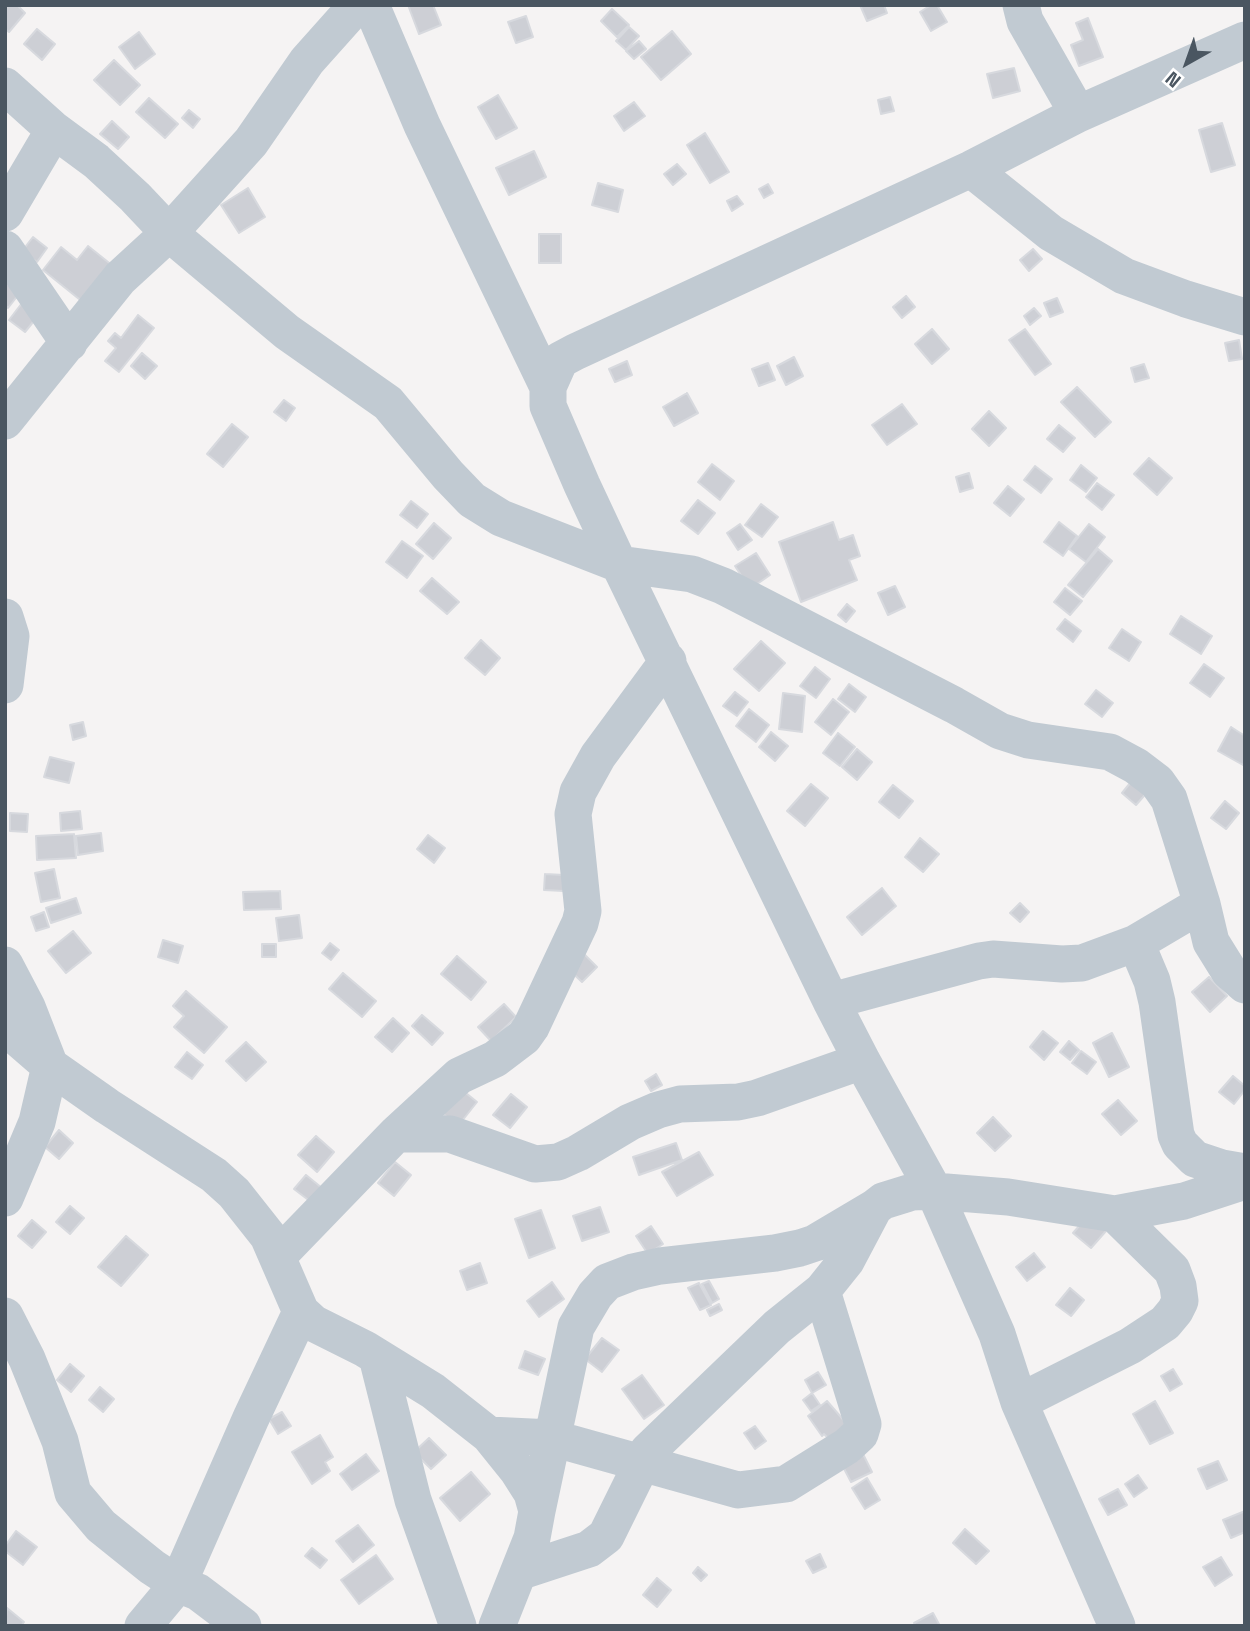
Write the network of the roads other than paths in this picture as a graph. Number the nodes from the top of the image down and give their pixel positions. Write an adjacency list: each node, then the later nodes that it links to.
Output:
1 (357, 5): 10 (street)
2 (371, 5): 14 (street)
3 (1021, 5): 6 (street)
4 (1245, 40): 6 (street)
5 (5, 86): 7 (street)
6 (1078, 114): 8 (street)
7 (54, 130): 9 (street); 10 (street)
8 (971, 169): 12 (street); 14 (street)
9 (5, 213)
10 (169, 233): 13 (street); 16 (street)
11 (5, 250): 13 (street)
12 (1245, 317)
13 (69, 343): 15 (street)
14 (548, 387): 16 (street)
15 (5, 421)
16 (619, 564): 18 (street); 20 (street)
17 (5, 617): 19 (street)
18 (668, 661): 24 (street); 28 (street)
19 (5, 685)
20 (1202, 904): 21 (street); 23 (street)
21 (1136, 943): 24 (street); 29 (street)
22 (5, 965): 27 (street)
23 (1245, 985)
24 (831, 1001): 26 (street)
25 (5, 1027): 27 (street)
26 (862, 1061): 28 (street); 31 (street)
27 (50, 1066): 32 (street); 35 (street)
28 (396, 1134): 35 (street)
29 (1245, 1172)
30 (1245, 1181): 34 (street)
31 (934, 1191): 33 (street); 34 (street); 40 (street)
32 (5, 1198)
33 (874, 1209): 36 (street); 42 (street)
34 (1115, 1214): 40 (street)
35 (278, 1256): 37 (street)
36 (822, 1291): 43 (street); 43 (street)
37 (301, 1312): 39 (street); 46 (street)
38 (5, 1316): 46 (street)
39 (377, 1357): 41 (street); 49 (street)
40 (1020, 1402): 51 (street)
41 (489, 1435): 42 (street); 44 (street)
42 (552, 1438): 43 (street); 44 (street)
43 (642, 1463): 45 (street)
44 (537, 1511): 45 (street)
45 (519, 1572): 50 (street)
46 (178, 1584): 47 (street); 48 (street)
47 (143, 1626)
48 (243, 1626)
49 (458, 1626)
50 (497, 1626)
51 (1117, 1626)

